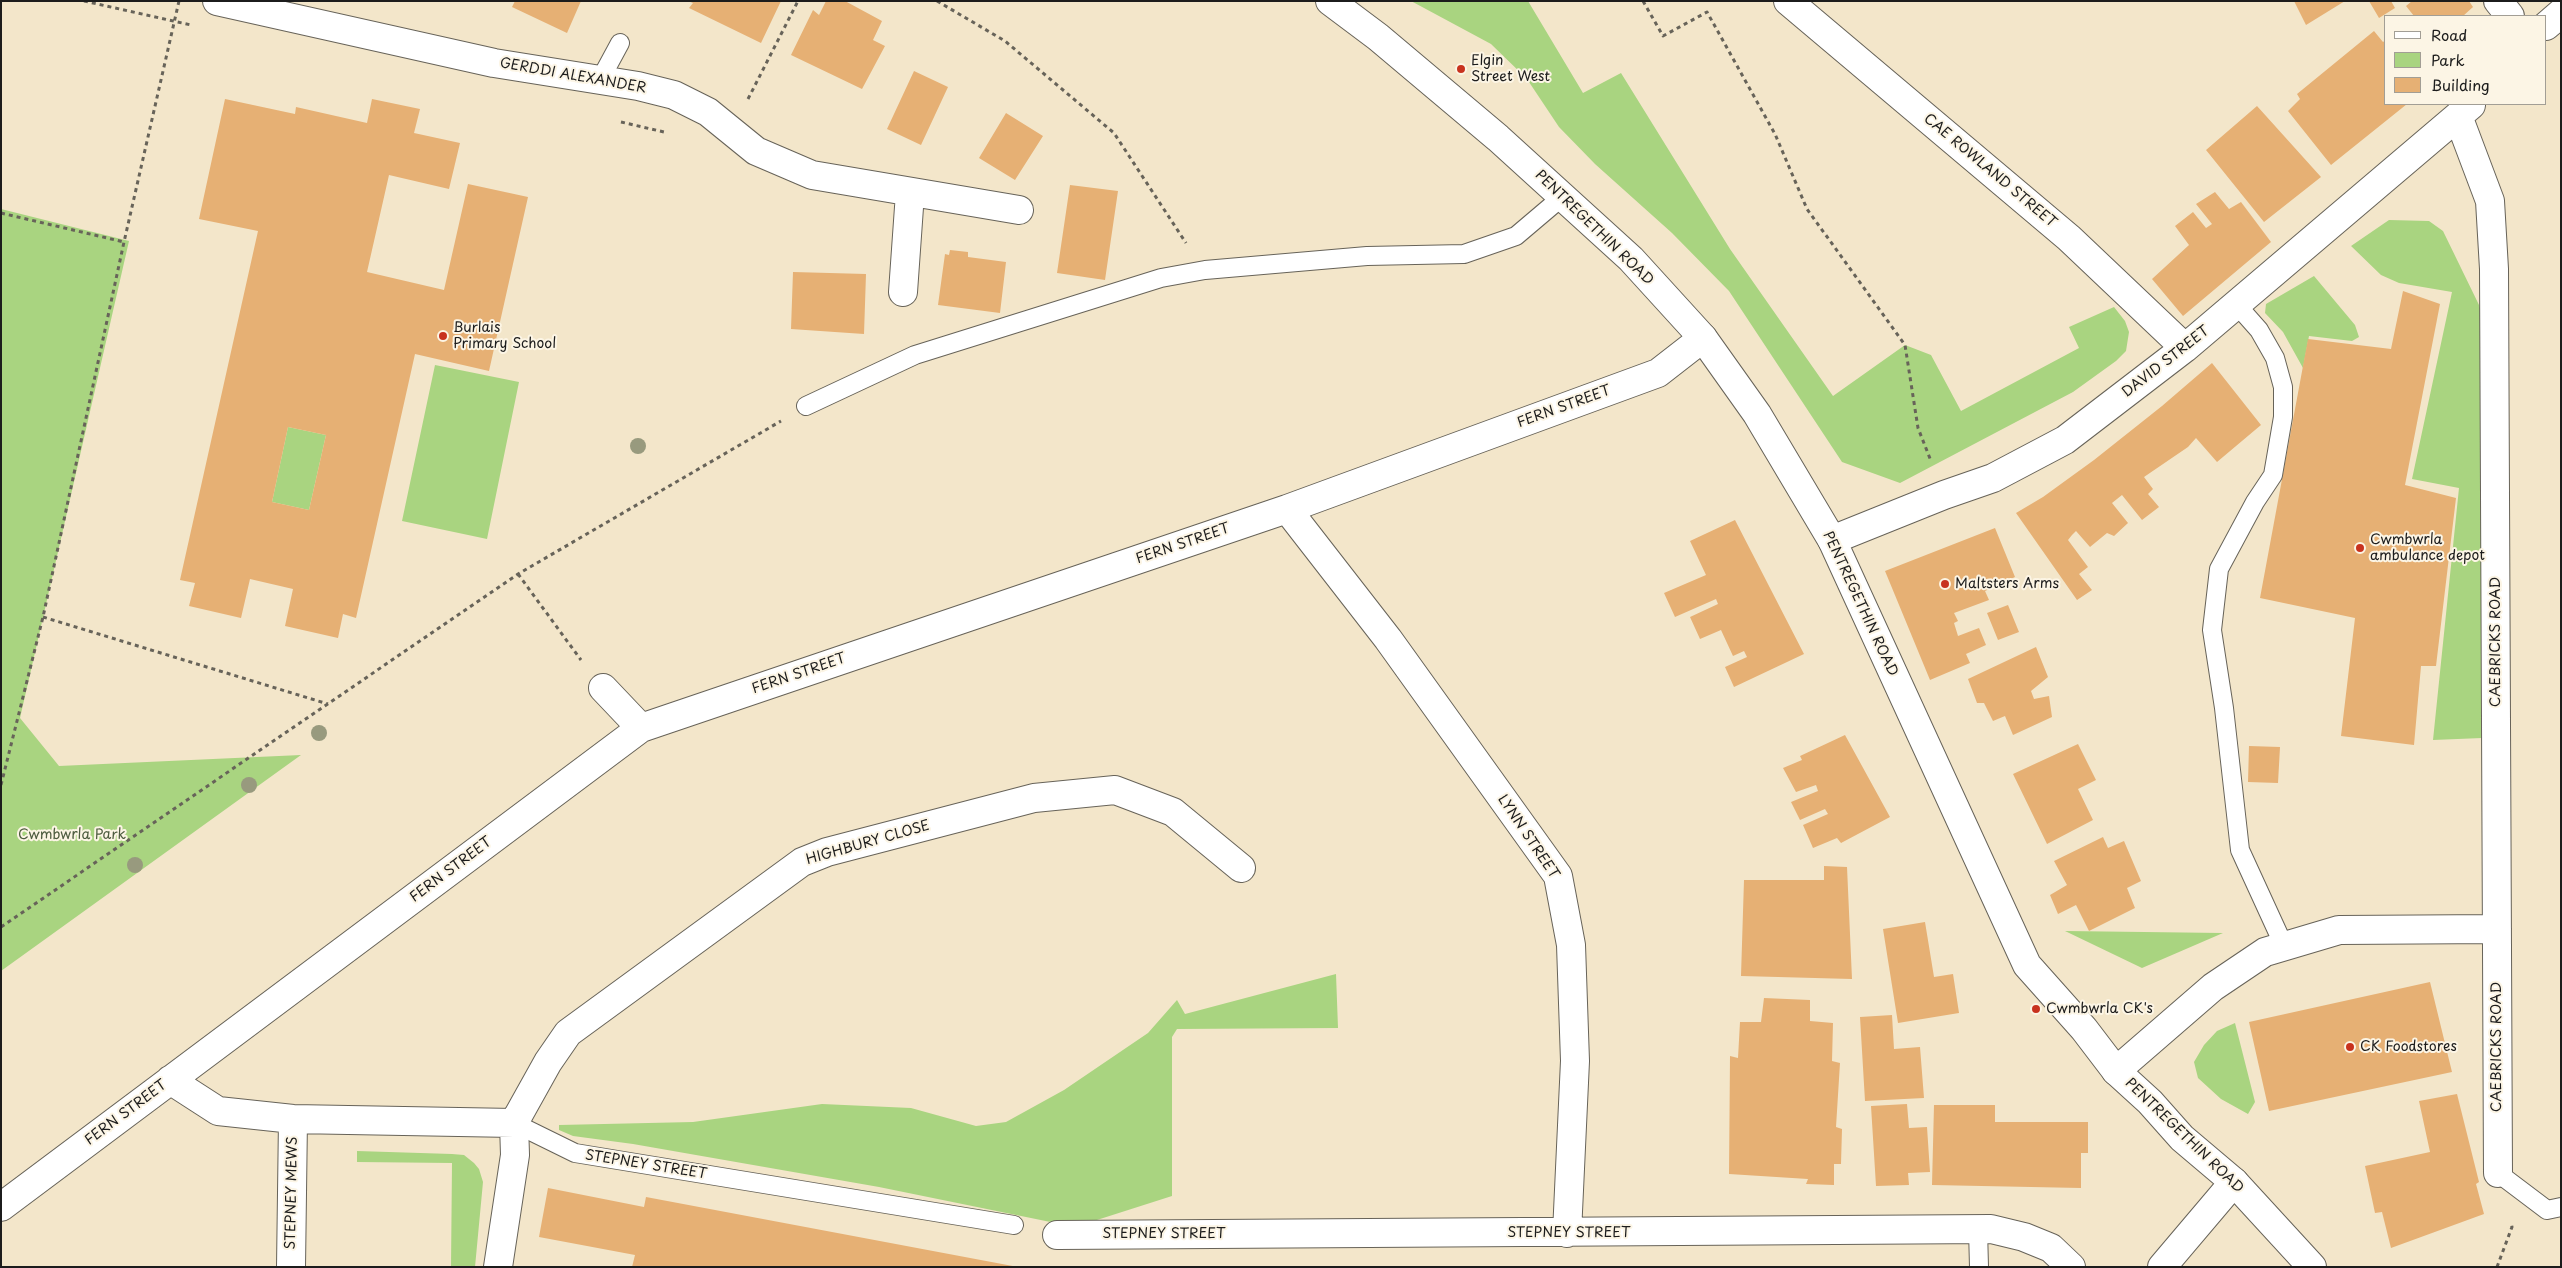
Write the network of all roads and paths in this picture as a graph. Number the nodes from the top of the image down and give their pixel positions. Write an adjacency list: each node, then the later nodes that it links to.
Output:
1 (179, 1): 20 (path)
2 (217, 1): 13 (street, GERDDI ALEXANDER)
3 (798, 1): 15 (path)
4 (937, 1): 21 (path)
5 (1330, 1): 17 (street, PENTREGETHIN ROAD)
6 (1643, 1): 27 (path)
7 (1788, 1): 25 (street, CAE ROWLAND STREET)
8 (2498, 1): 10 (street)
9 (2561, 13): 11 (street)
10 (2509, 15)
11 (2547, 25)
12 (620, 43): 13 (lane)
13 (600, 80): 15 (street, GERDDI ALEXANDER)
14 (2465, 110): 23 (street, DAVID STREET); 38 (street, CAEBRICKS ROAD)
15 (731, 131): 16 (street, GERDDI ALEXANDER)
16 (910, 193): 18 (street, GERDDI ALEXANDER); 22 (street)
17 (1562, 196): 21 (lane); 24 (street, PENTREGETHIN ROAD)
18 (1019, 210)
19 (1, 213): 20 (path)
20 (124, 242): 31 (path)
21 (1204, 270): 26 (lane)
22 (903, 292)
23 (2236, 304): 25 (street, DAVID STREET); 39 (lane)
24 (1703, 338): 28 (street, FERN STREET); 29 (street, PENTREGETHIN ROAD)
25 (2185, 348): 27 (street, DAVID STREET)
26 (806, 406): 30 (path)
27 (1944, 494): 29 (street, DAVID STREET)
28 (1287, 509): 34 (street, FERN STREET); 50 (street, LYNN STREET)
29 (1832, 540): 40 (street, PENTREGETHIN ROAD)
30 (518, 574): 32 (path); 33 (path)
31 (43, 617): 33 (path); 35 (path)
32 (603, 688): 34 (street)
33 (328, 704): 37 (path)
34 (641, 728): 41 (street, FERN STREET)
35 (1, 784)
36 (1241, 868): 43 (street, HIGHBURY CLOSE)
37 (1, 926)
38 (2497, 929): 39 (street); 44 (street, CAEBRICKS ROAD)
39 (2284, 946): 40 (street)
40 (2116, 1071): 45 (street, PENTREGETHIN ROAD)
41 (170, 1080): 42 (street, STEPNEY STREET); 46 (street, FERN STREET)
42 (293, 1119): 43 (street, STEPNEY STREET); 52 (street, STEPNEY MEWS)
43 (514, 1123): 48 (lane, STEPNEY STREET); 53 (street)
44 (2498, 1173): 47 (lane); 58 (path)
45 (2234, 1182): 56 (street); 57 (street, PENTREGETHIN ROAD)
46 (1, 1207)
47 (2561, 1207)
48 (1014, 1225)
49 (1978, 1229): 50 (street, STEPNEY STREET); 54 (lane); 55 (street, STEPNEY STREET)
50 (1568, 1233): 51 (street, STEPNEY STREET)
51 (1057, 1235)
52 (292, 1267)
53 (498, 1267)
54 (1979, 1267)
55 (2071, 1267)
56 (2162, 1267)
57 (2312, 1267)
58 (2497, 1267)

